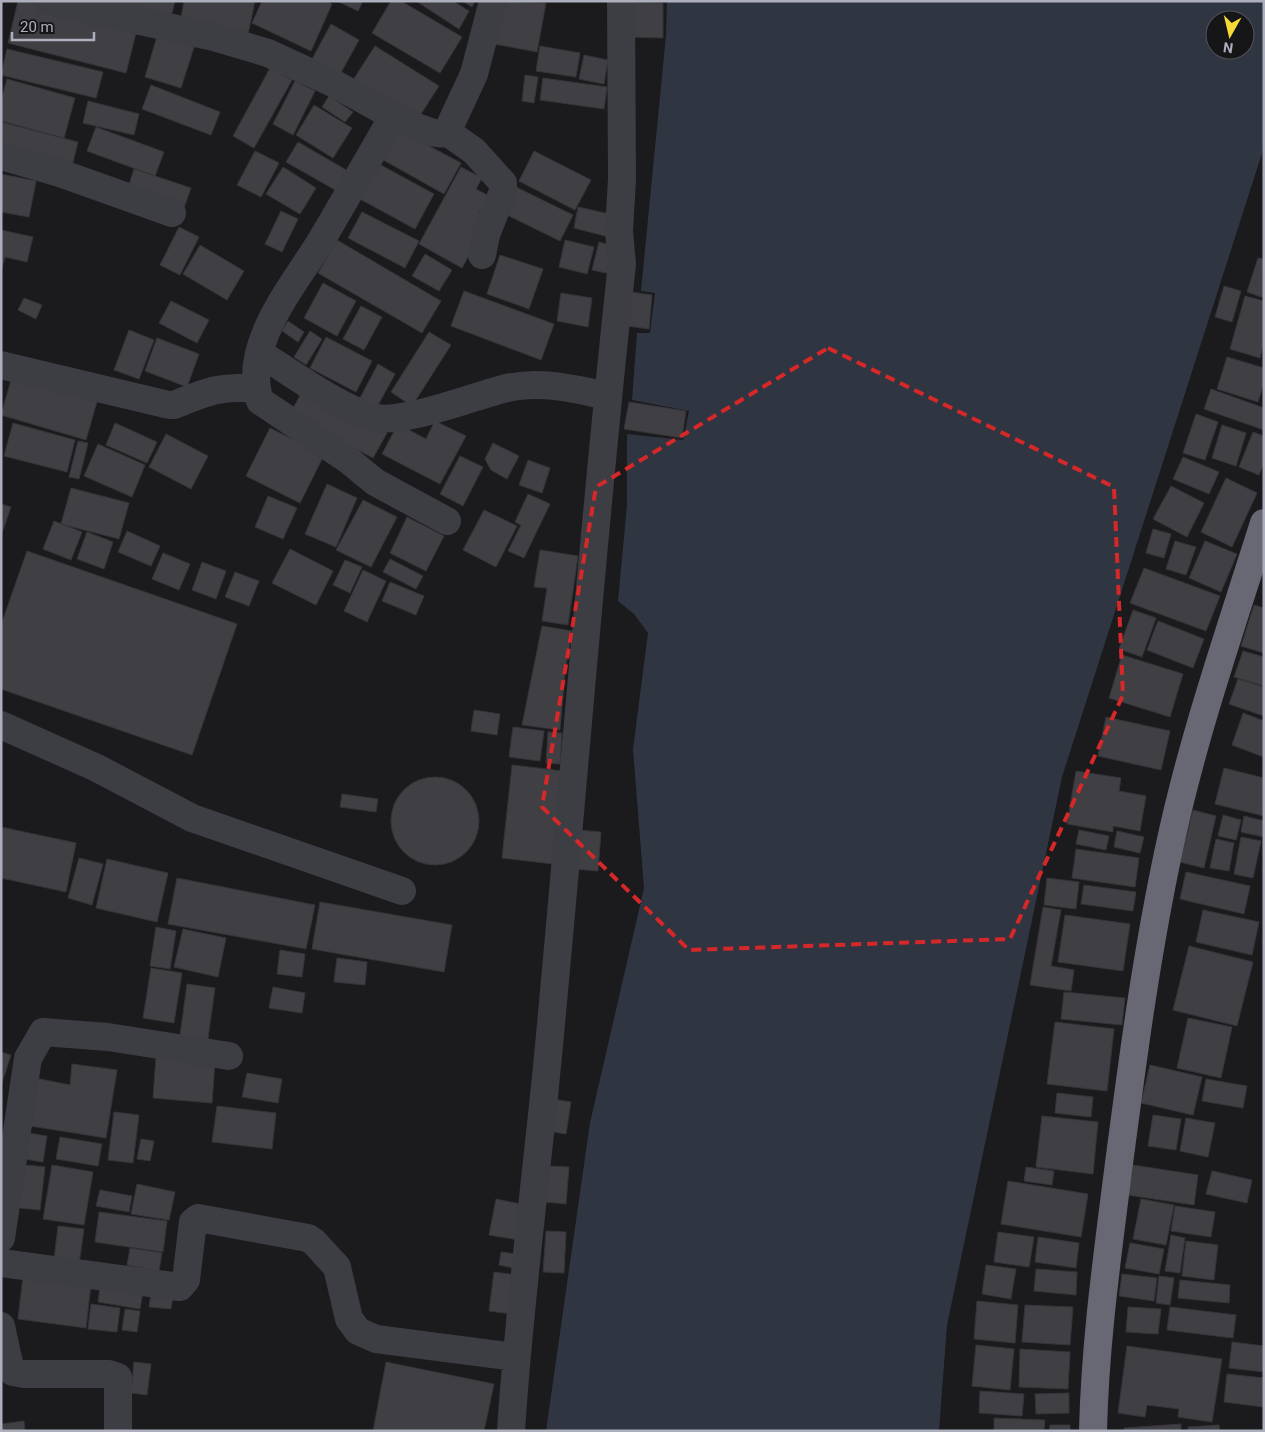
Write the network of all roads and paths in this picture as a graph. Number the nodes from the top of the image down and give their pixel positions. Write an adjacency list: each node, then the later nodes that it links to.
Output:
1 (48, 1): 4 (street)
2 (493, 1): 5 (street)
3 (621, 1): 12 (street)
4 (393, 116): 5 (street); 9 (street)
5 (447, 132): 8 (street)
6 (1, 156): 7 (street)
7 (172, 213)
8 (482, 255)
9 (259, 353): 11 (street); 12 (street)
10 (1, 365): 11 (street)
11 (256, 389): 13 (street)
12 (608, 396): 22 (street)
13 (447, 521)
14 (1264, 523): 15 (highway)
15 (1258, 564): 25 (highway)
16 (1, 725): 17 (street)
17 (402, 891)
18 (229, 1056): 19 (street)
19 (1, 1238)
20 (1, 1263): 22 (street)
21 (1, 1326): 23 (street)
22 (515, 1357): 24 (street)
23 (118, 1431)
24 (511, 1431)
25 (1093, 1431)

